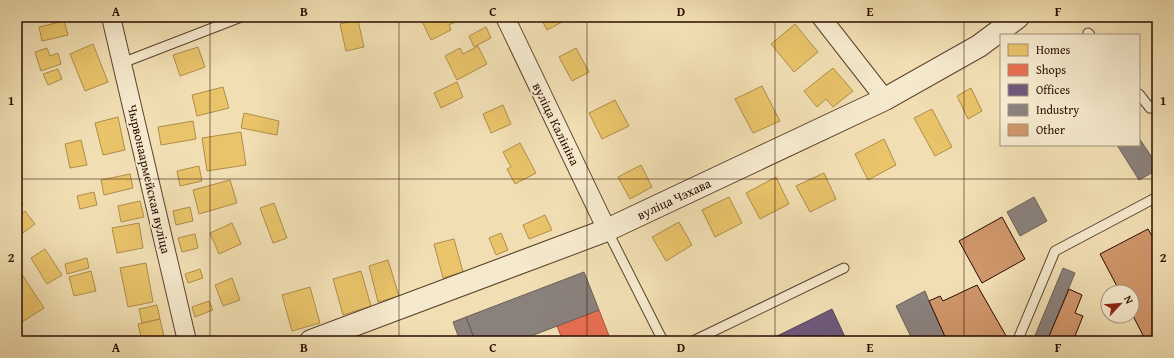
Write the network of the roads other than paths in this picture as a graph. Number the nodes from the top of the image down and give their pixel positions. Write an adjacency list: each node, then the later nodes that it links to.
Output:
1 (111, 17): 6 (street, Чырвонаармейская вуліца)
2 (240, 17): 6 (lane)
3 (505, 17): 11 (street, вуліца Калініна)
4 (821, 17): 8 (street)
5 (1018, 17): 8 (street, вуліца Чэхава)
6 (122, 63): 14 (street, Чырвонаармейская вуліца)
7 (1140, 95): 9 (lane)
8 (885, 99): 11 (street, вуліца Чэхава)
9 (1157, 104)
10 (1156, 200): 13 (lane)
11 (607, 230): 15 (street, вуліца Чэхава); 16 (lane)
12 (844, 268): 17 (lane)
13 (1019, 337)
14 (187, 341)
15 (312, 341)
16 (663, 341)
17 (693, 341)

